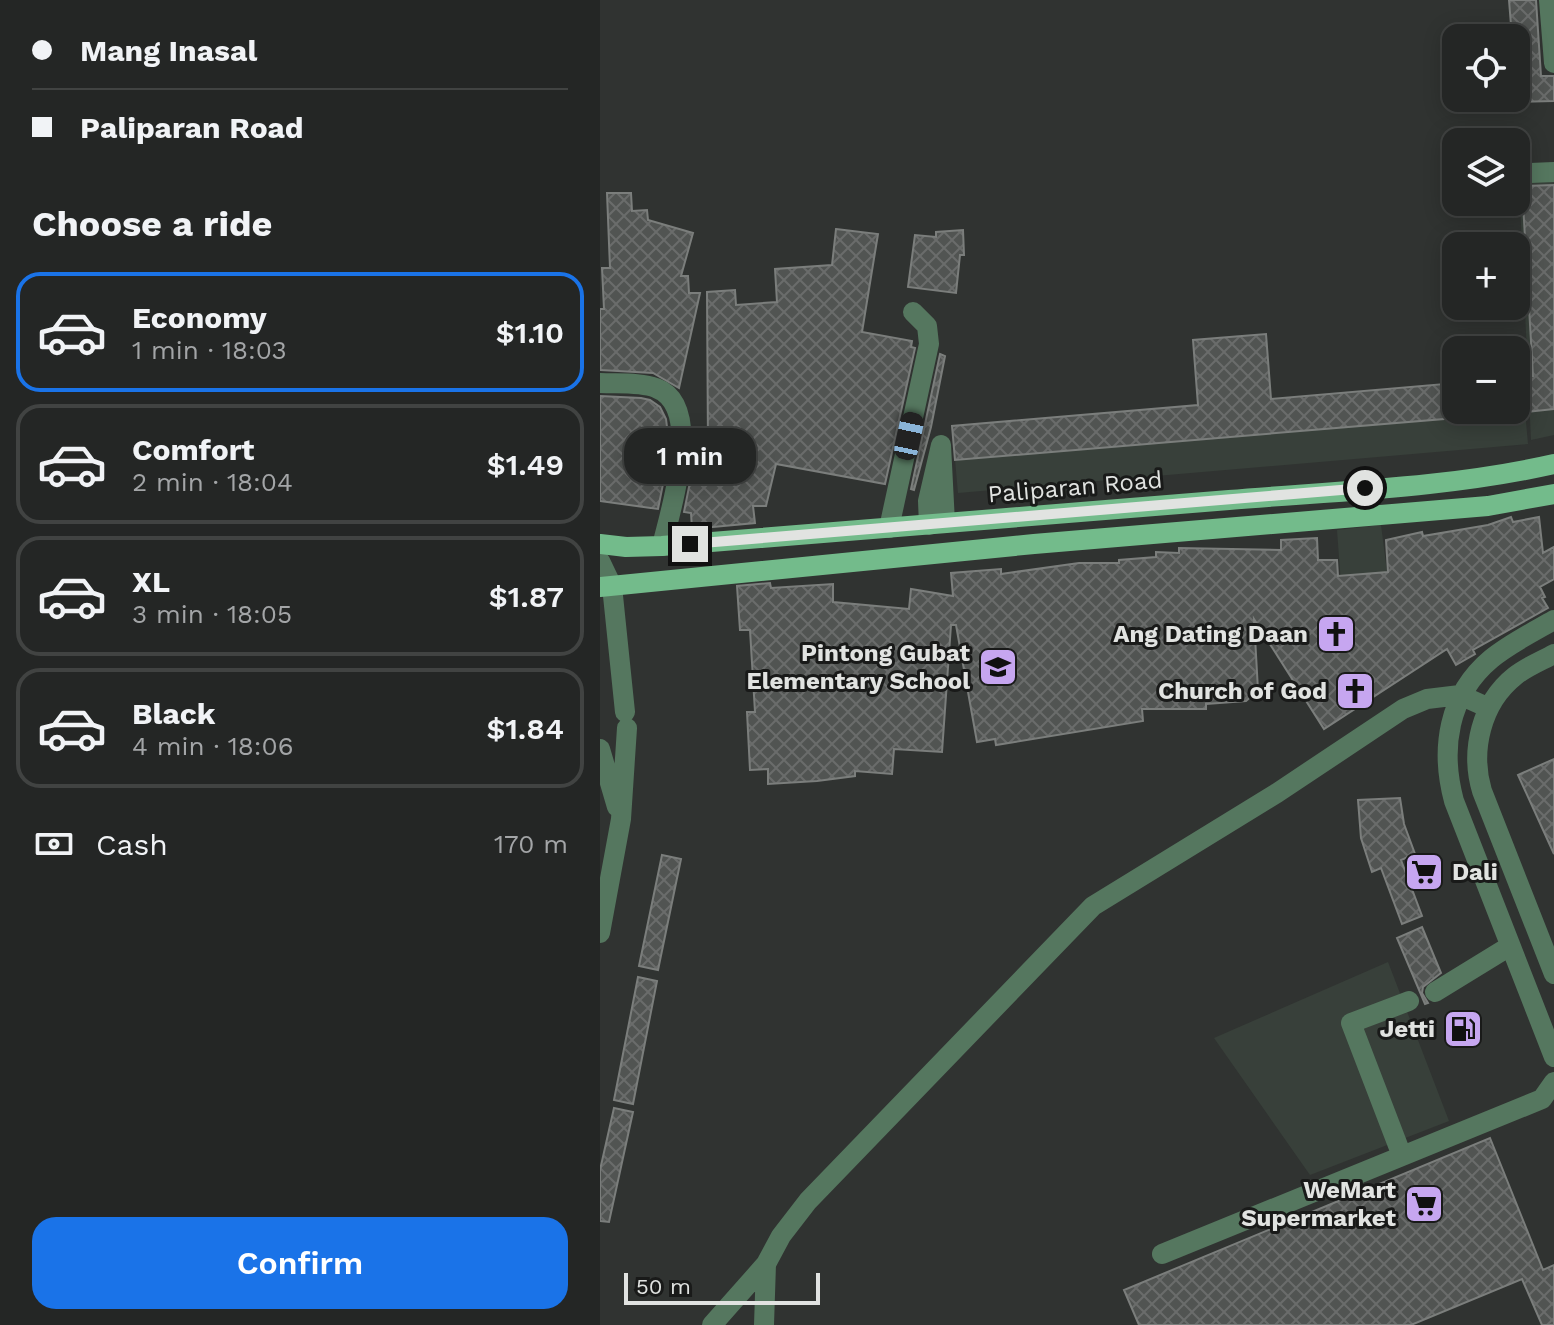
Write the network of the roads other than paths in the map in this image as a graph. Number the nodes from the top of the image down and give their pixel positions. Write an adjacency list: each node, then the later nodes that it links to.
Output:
1 (1549, 0): 2 (street)
2 (1553, 63)
3 (1554, 172): 4 (street)
4 (1530, 173)
5 (913, 312): 9 (street)
6 (600, 383): 11 (street)
7 (1554, 464): 9 (main road, Paliparan Road)
8 (1554, 494): 13 (main road)
9 (889, 528): 11 (main road, Paliparan Road)
10 (600, 544): 11 (main road, Paliparan Road)
11 (662, 546)
12 (600, 561): 13 (street)
13 (606, 586): 19 (street)
14 (1554, 620): 16 (street)
15 (1554, 654): 17 (street)
16 (1460, 695): 17 (street); 21 (street); 29 (street)
17 (1489, 708): 22 (street)
18 (600, 749): 19 (street)
19 (621, 819): 20 (street)
20 (600, 933)
21 (1510, 946): 23 (street); 25 (street)
22 (1554, 974)
23 (1435, 992)
24 (1409, 1001): 27 (street)
25 (1554, 1057)
26 (1554, 1082): 27 (street)
27 (1402, 1156): 28 (street)
28 (1162, 1254)
29 (766, 1264): 30 (street); 31 (street)
30 (712, 1325)
31 (764, 1325)

